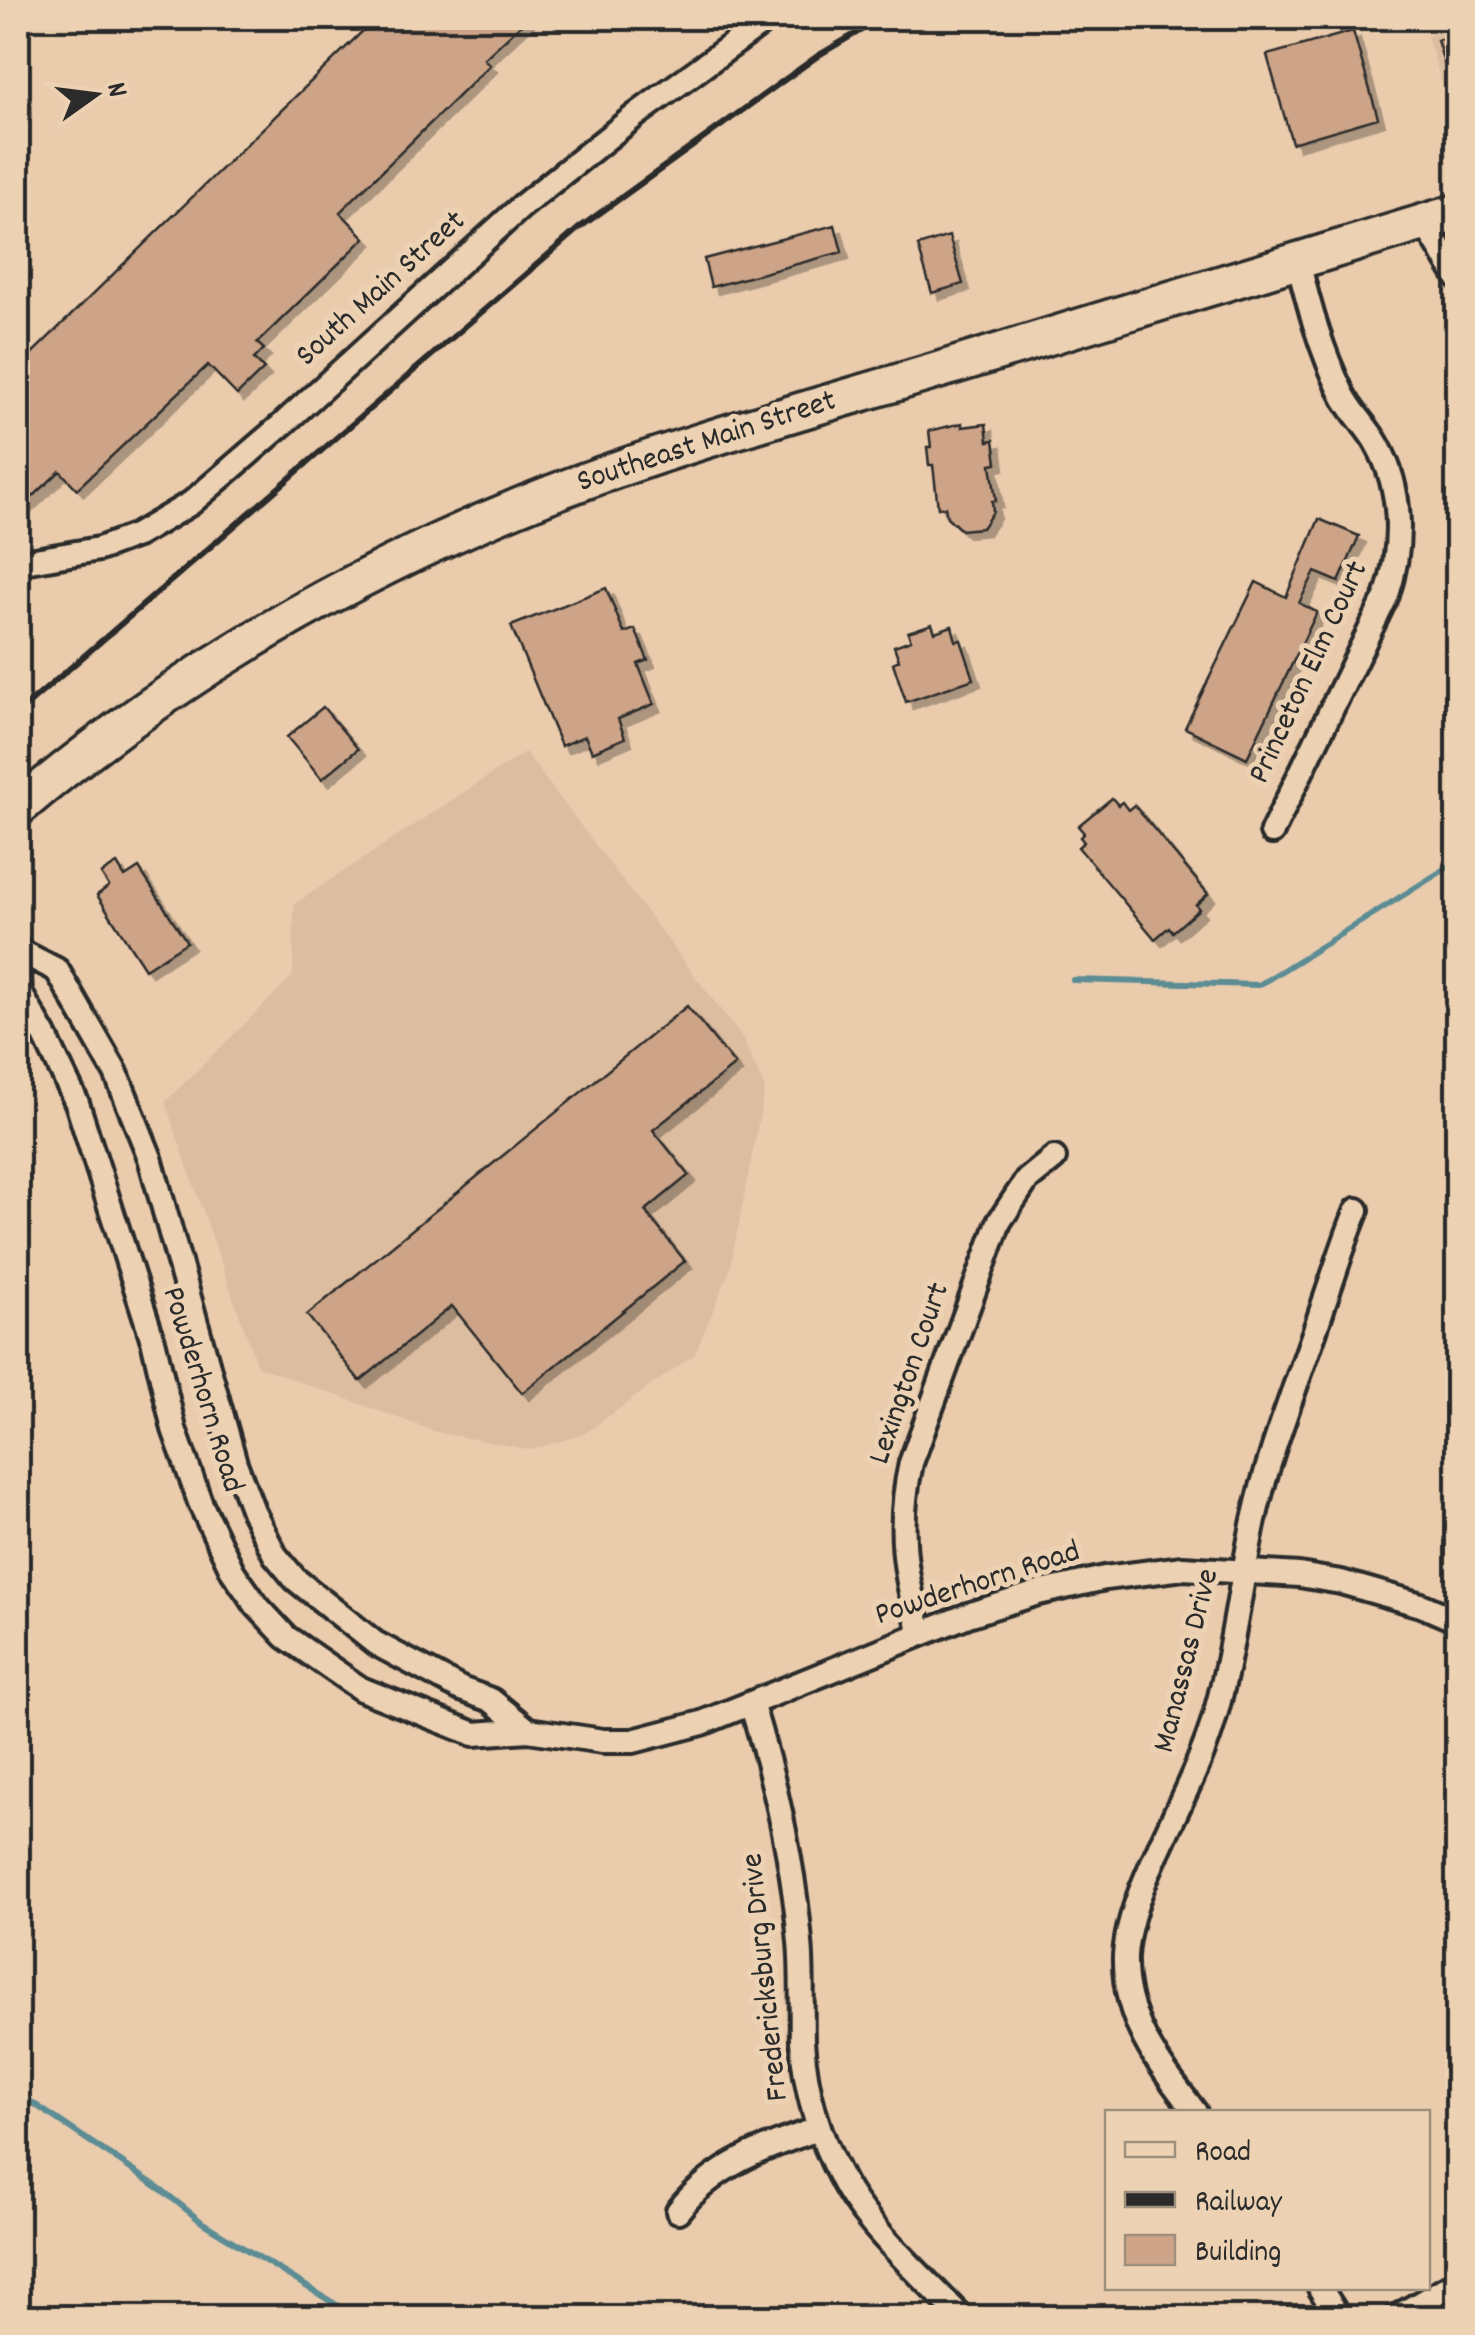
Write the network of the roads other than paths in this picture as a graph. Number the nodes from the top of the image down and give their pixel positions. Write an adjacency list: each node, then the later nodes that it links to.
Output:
1 (769, 18): 5 (street, South Main Street)
2 (1441, 217): 3 (main road, Southeast Main Street); 4 (street)
3 (1298, 260): 6 (main road, Southeast Main Street); 7 (street, Princeton Elm Court)
4 (1458, 278)
5 (18, 563)
6 (18, 808)
7 (1272, 832)
8 (18, 952): 15 (street, Powderhorn Road); 15 (street, Powderhorn Road)
9 (1054, 1158): 13 (street, Lexington Court)
10 (1356, 1210): 11 (street, Manassas Drive)
11 (1244, 1571): 12 (street, Powderhorn Road); 13 (street, Powderhorn Road); 16 (street, Manassas Drive)
12 (1458, 1621)
13 (921, 1634): 14 (street, Powderhorn Road)
14 (751, 1703): 15 (street, Powderhorn Road); 17 (street, Fredericksburg Drive)
15 (528, 1730)
16 (1194, 2110)
17 (818, 2129): 18 (street); 21 (street, Fredericksburg Drive)
18 (678, 2211)
19 (1458, 2281): 23 (street)
20 (1321, 2290): 22 (street)
21 (962, 2318)
22 (1339, 2318)
23 (1395, 2318)

